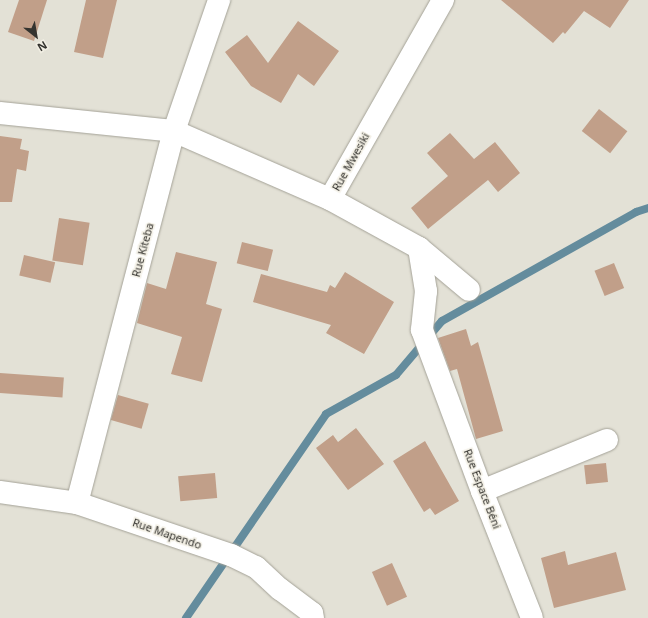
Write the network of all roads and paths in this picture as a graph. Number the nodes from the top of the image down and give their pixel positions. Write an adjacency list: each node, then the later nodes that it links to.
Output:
1 (219, 0): 4 (street, Rue Kiteba)
2 (443, 0): 5 (street, Rue Mwesiki)
3 (0, 113): 4 (street)
4 (174, 131): 5 (street); 11 (street, Rue Kiteba)
5 (330, 199): 6 (street, Rue Mwesiki)
6 (419, 248): 7 (street, Rue Mwesiki); 9 (street, Rue Espace Béni)
7 (469, 290)
8 (607, 440): 9 (street)
9 (482, 491): 13 (street, Rue Espace Béni)
10 (0, 492): 11 (street, Rue Mapendo)
11 (77, 503): 12 (street, Rue Mapendo)
12 (313, 618)
13 (532, 618)

